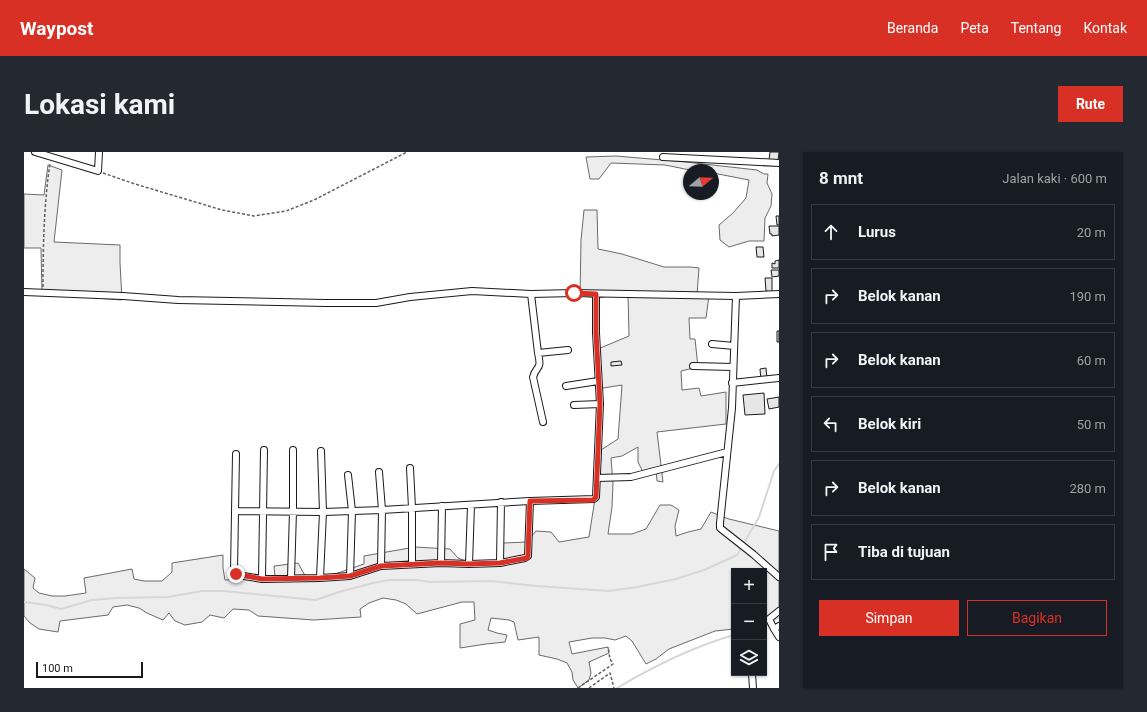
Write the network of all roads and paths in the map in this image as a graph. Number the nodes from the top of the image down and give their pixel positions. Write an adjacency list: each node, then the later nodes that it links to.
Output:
1 (35, 152): 4 (street)
2 (99, 152): 7 (street)
3 (407, 152): 7 (path)
4 (51, 155): 7 (street); 9 (path)
5 (663, 158): 6 (street)
6 (779, 163)
7 (98, 171)
8 (24, 292): 9 (street)
9 (43, 292): 10 (street)
10 (531, 294): 11 (street); 17 (street)
11 (596, 294): 13 (street); 21 (street)
12 (779, 294): 13 (street)
13 (736, 296): 15 (street)
14 (712, 344): 15 (street)
15 (734, 346): 19 (street)
16 (568, 350): 17 (street)
17 (538, 354): 26 (street)
18 (693, 366): 19 (street)
19 (733, 366): 22 (street)
20 (779, 378): 22 (street)
21 (598, 381): 23 (street); 24 (street)
22 (732, 383): 30 (street)
23 (566, 386)
24 (600, 404): 25 (street); 35 (street)
25 (574, 405)
26 (543, 422)
27 (264, 450): 42 (street)
28 (293, 450): 43 (street)
29 (321, 451): 46 (street)
30 (727, 452): 35 (street); 53 (street)
31 (236, 454): 45 (street)
32 (410, 468): 40 (street)
33 (380, 472): 41 (street)
34 (348, 475): 44 (street)
35 (597, 478): 36 (street)
36 (530, 501): 37 (street); 48 (street)
37 (501, 502): 38 (street); 48 (street)
38 (471, 505): 39 (street); 50 (street)
39 (442, 506): 40 (street); 47 (street)
40 (412, 508): 41 (street); 49 (street)
41 (382, 510): 44 (street); 51 (street)
42 (264, 511): 43 (street); 45 (street); 56 (street)
43 (293, 511): 46 (street); 54 (street)
44 (352, 511): 46 (street); 52 (street)
45 (235, 512): 56 (street)
46 (323, 512): 55 (street)
47 (441, 563): 49 (street); 50 (street)
48 (500, 563): 50 (street)
49 (412, 564): 51 (street)
50 (469, 564)
51 (381, 566): 52 (street)
52 (350, 576): 55 (street)
53 (779, 577)
54 (291, 578): 55 (street); 56 (street)
55 (320, 578)
56 (262, 579)
57 (779, 611): 58 (street)
58 (773, 625): 59 (street)
59 (779, 637)
60 (608, 647): 62 (path)
61 (752, 676): 65 (street)
62 (578, 688)
63 (588, 688): 64 (path)
64 (614, 688)
65 (753, 688)

